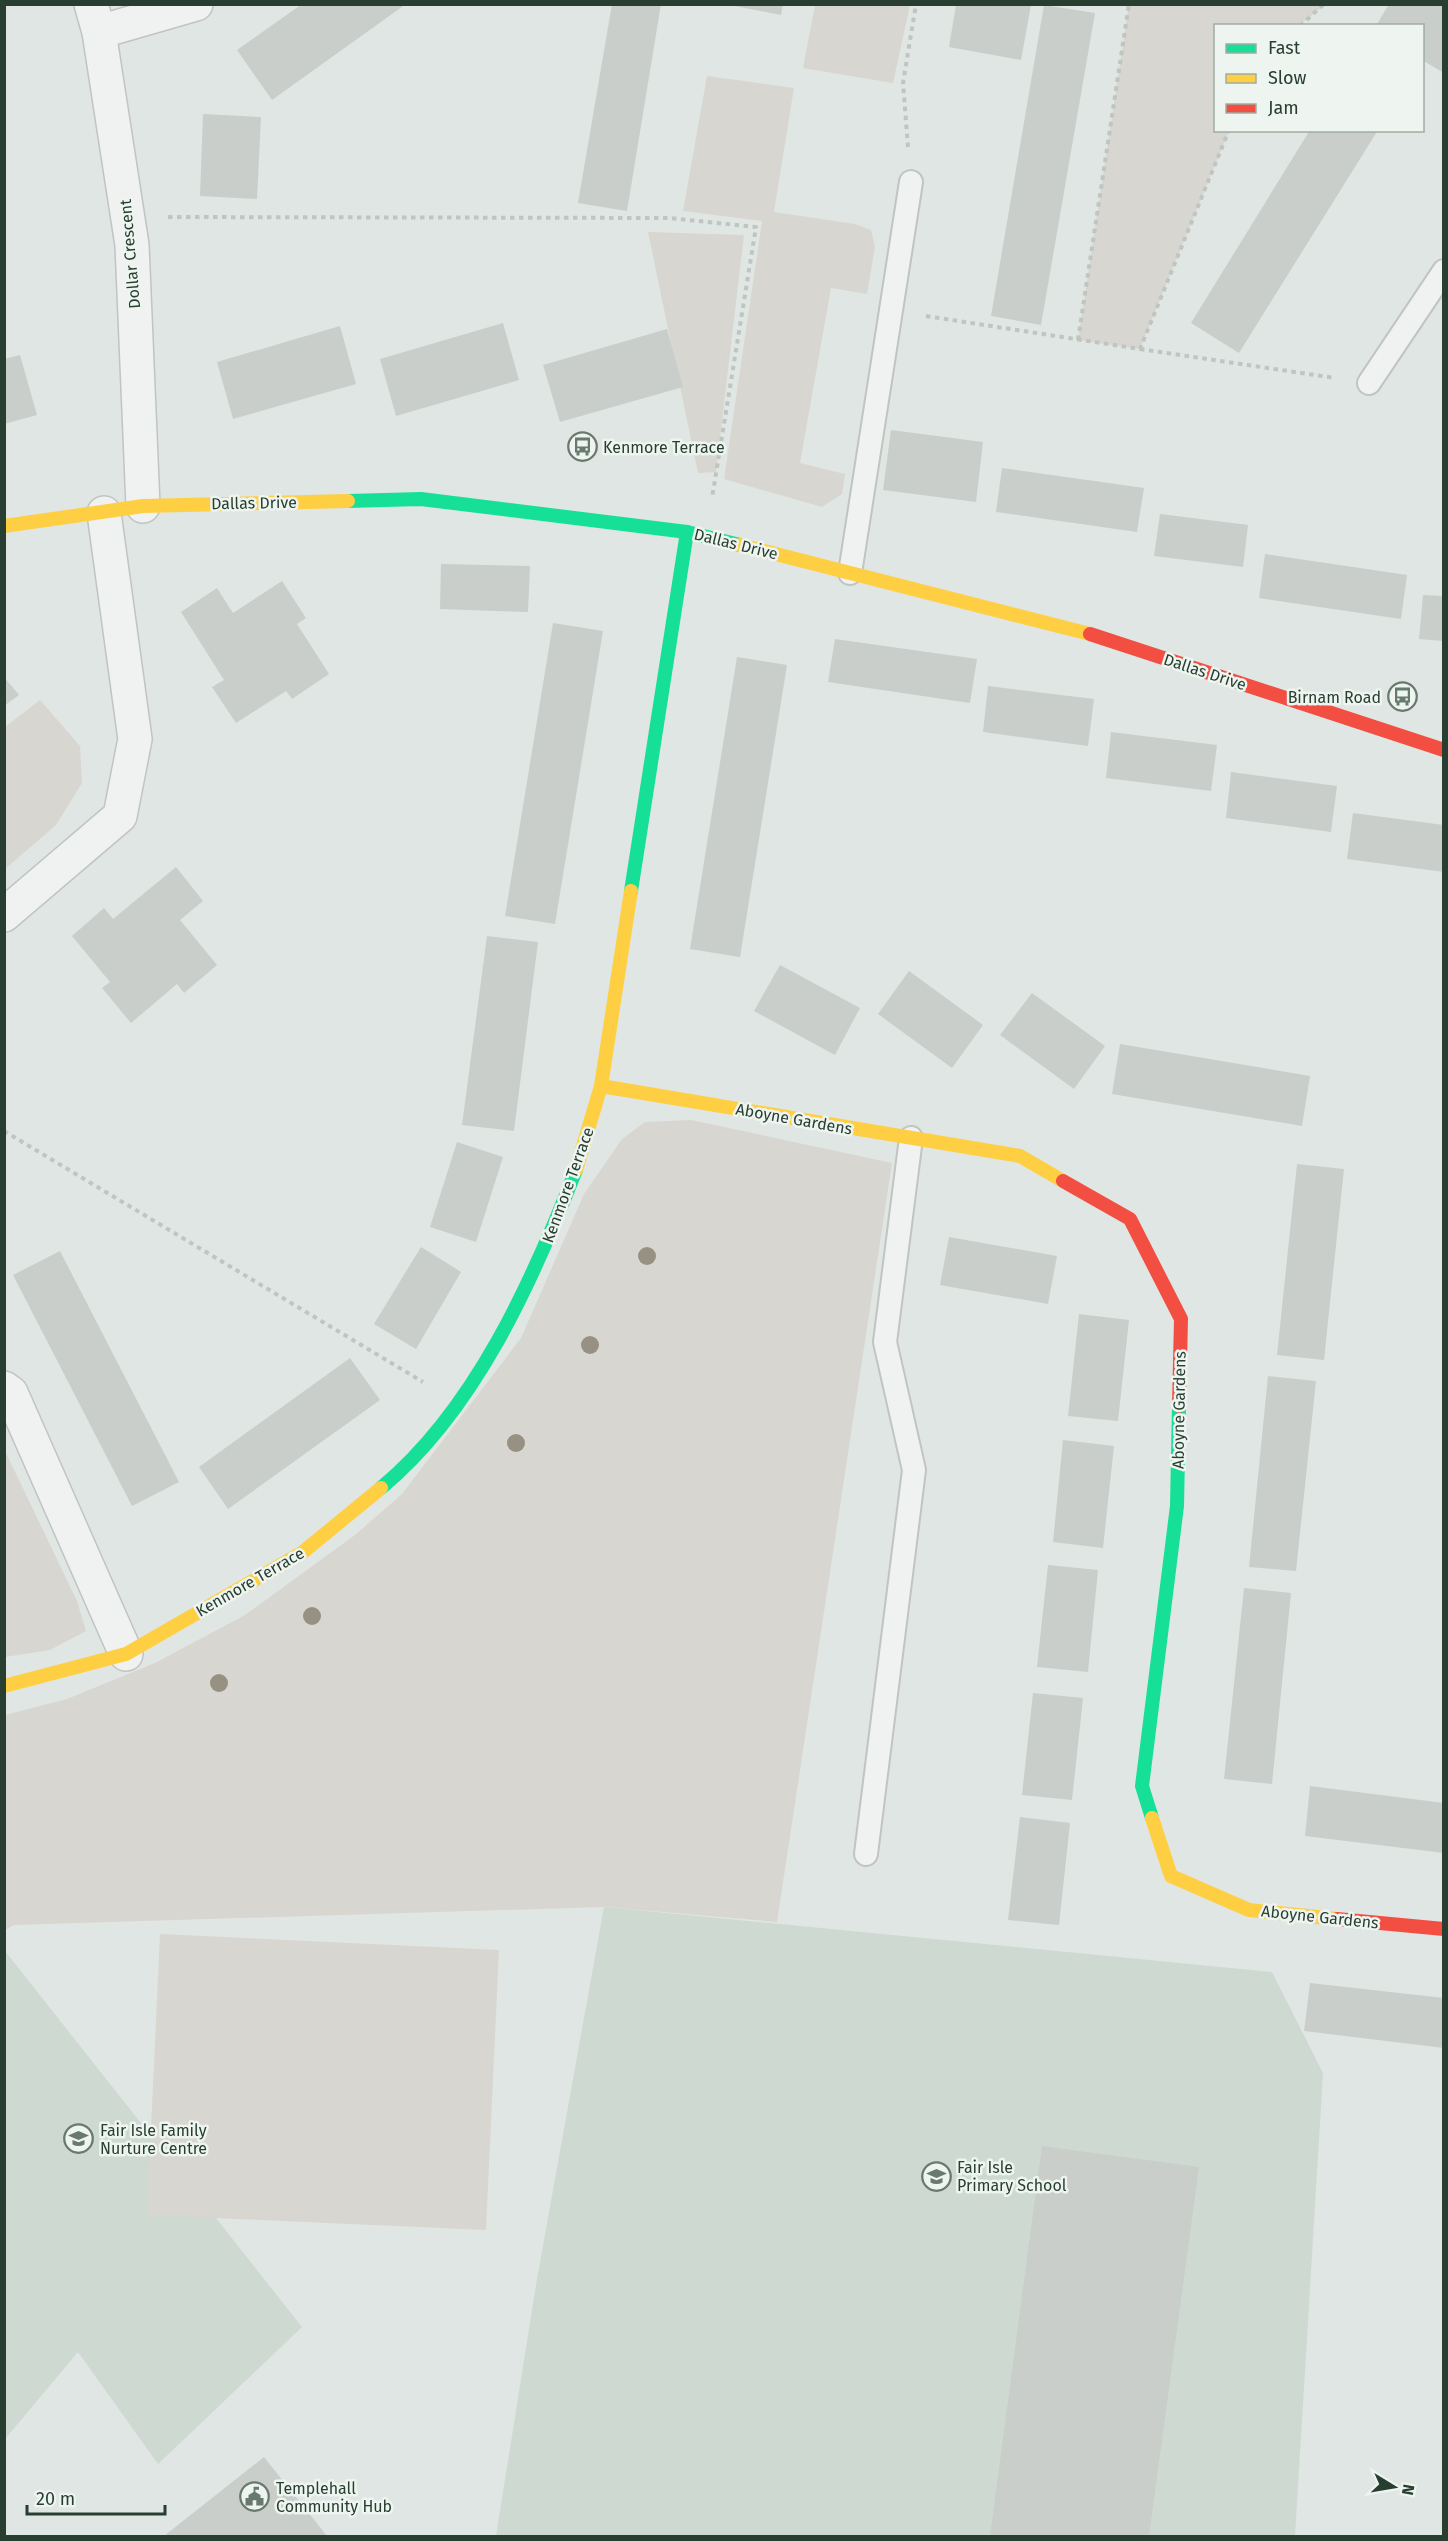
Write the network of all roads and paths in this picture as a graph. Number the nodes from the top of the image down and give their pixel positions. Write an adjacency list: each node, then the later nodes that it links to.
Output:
1 (196, 4): 5 (street)
2 (916, 4): 8 (path)
3 (1128, 4): 12 (path)
4 (1324, 4): 6 (path)
5 (95, 18): 9 (street, Dollar Crescent)
6 (1302, 24)
7 (1227, 132): 13 (path)
8 (911, 182): 11 (lane)
9 (128, 217): 15 (street, Dollar Crescent); 19 (path)
10 (1443, 270): 14 (lane)
11 (890, 310): 12 (path); 20 (lane)
12 (1078, 340): 13 (path)
13 (1140, 349): 14 (path)
14 (1369, 383)
15 (143, 506): 16 (street, Dallas Drive); 18 (street, Dallas Drive)
16 (104, 513): 17 (street, Dallas Drive); 22 (street)
17 (4, 526)
18 (687, 532): 19 (street, Dallas Drive); 23 (street, Kenmore Terrace)
19 (706, 537): 20 (street, Dallas Drive)
20 (850, 573): 21 (street, Dallas Drive)
21 (1443, 750)
22 (4, 915)
23 (601, 1086): 25 (street, Aboyne Gardens); 28 (street, Kenmore Terrace)
24 (4, 1131): 26 (path)
25 (911, 1138): 30 (lane); 31 (street, Aboyne Gardens)
26 (414, 1377)
27 (4, 1388): 28 (street)
28 (126, 1654): 29 (street, Kenmore Terrace)
29 (4, 1686)
30 (866, 1854)
31 (1443, 1929)

